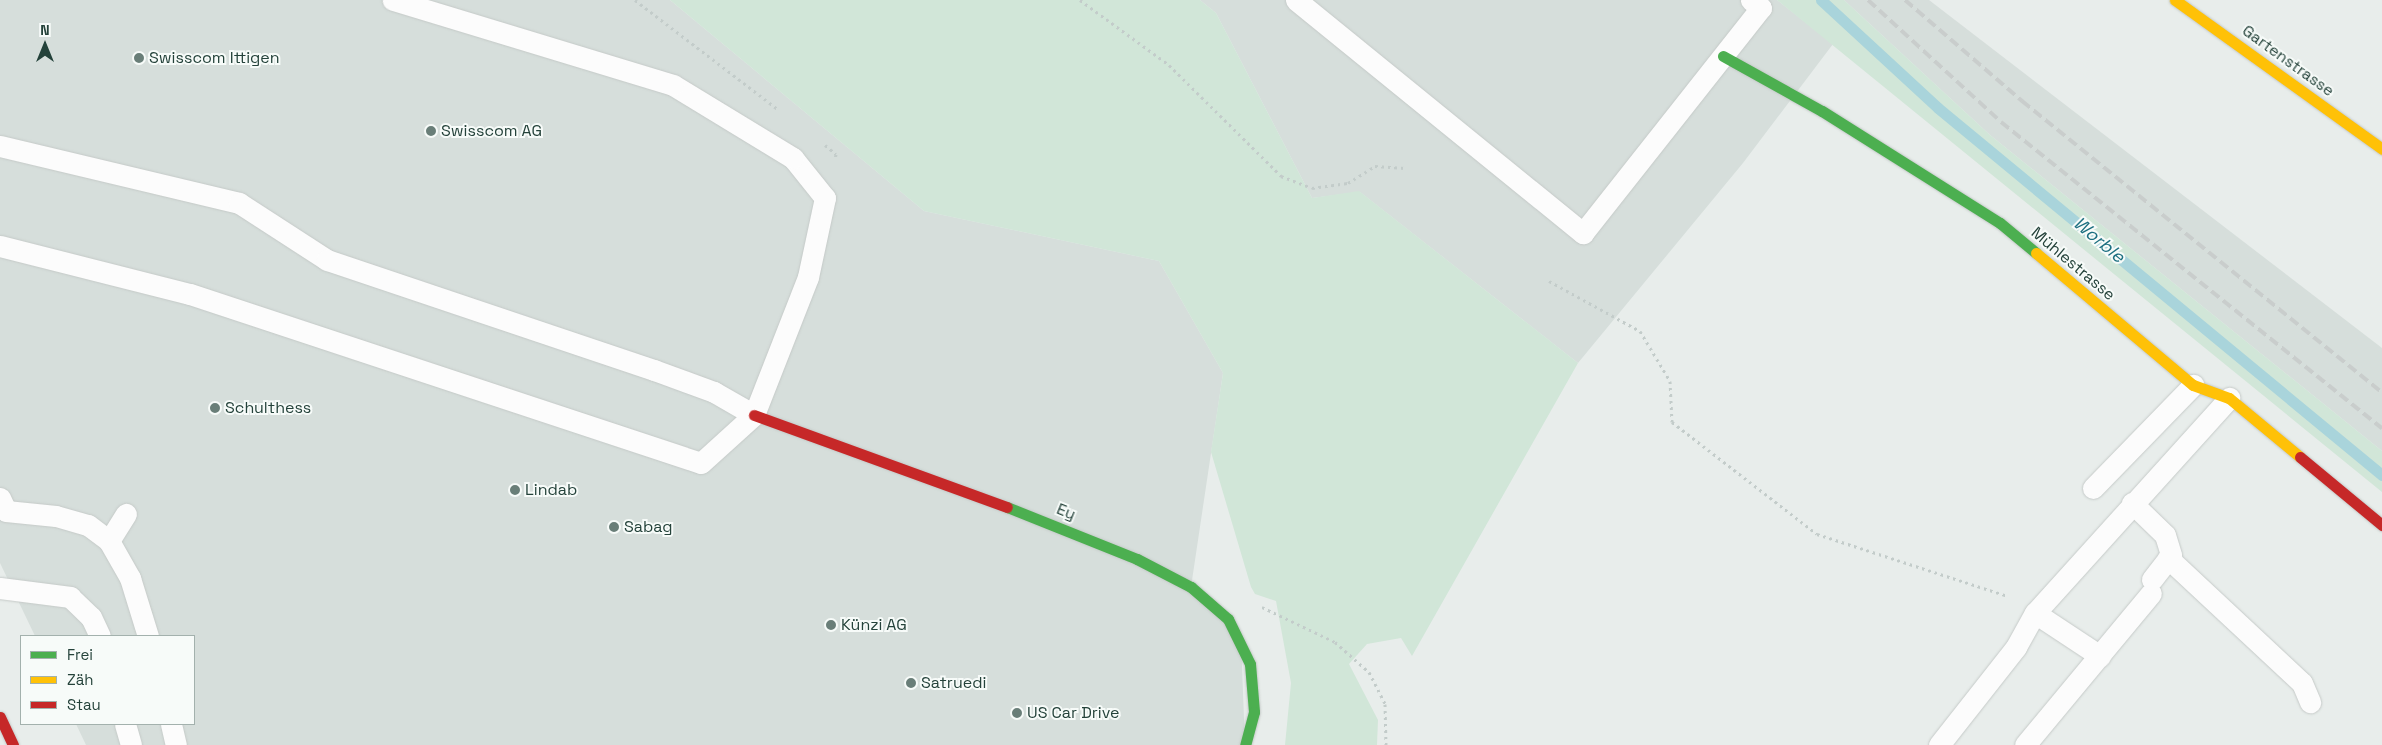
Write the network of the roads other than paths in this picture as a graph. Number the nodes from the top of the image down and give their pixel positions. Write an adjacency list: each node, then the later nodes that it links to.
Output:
1 (394, 0): 11 (lane)
2 (1296, 0): 5 (lane)
3 (1751, 0): 5 (lane)
4 (2175, 0): 7 (main road, Gartenstrasse)
5 (1723, 56): 9 (main road, Mühlestrasse)
6 (0, 146): 11 (lane)
7 (2382, 149)
8 (0, 246): 11 (lane)
9 (2193, 384): 10 (main road, Mühlestrasse); 12 (lane)
10 (2229, 398): 14 (lane); 16 (main road, Mühlestrasse)
11 (754, 415): 31 (main road, Ey)
12 (2093, 488)
13 (0, 498): 17 (lane)
14 (2132, 503): 18 (lane); 20 (lane)
15 (126, 514): 17 (lane)
16 (2382, 524)
17 (109, 541): 22 (lane)
18 (2168, 558): 23 (lane); 24 (lane)
19 (0, 588): 21 (lane)
20 (2035, 614): 23 (lane); 32 (lane)
21 (100, 635)
22 (148, 635)
23 (2100, 656): 33 (lane)
24 (2310, 702)
25 (0, 717): 28 (main road)
26 (125, 725): 29 (lane)
27 (171, 725): 30 (lane)
28 (13, 745)
29 (131, 745)
30 (176, 745)
31 (1245, 745)
32 (1939, 745)
33 (2025, 745)

